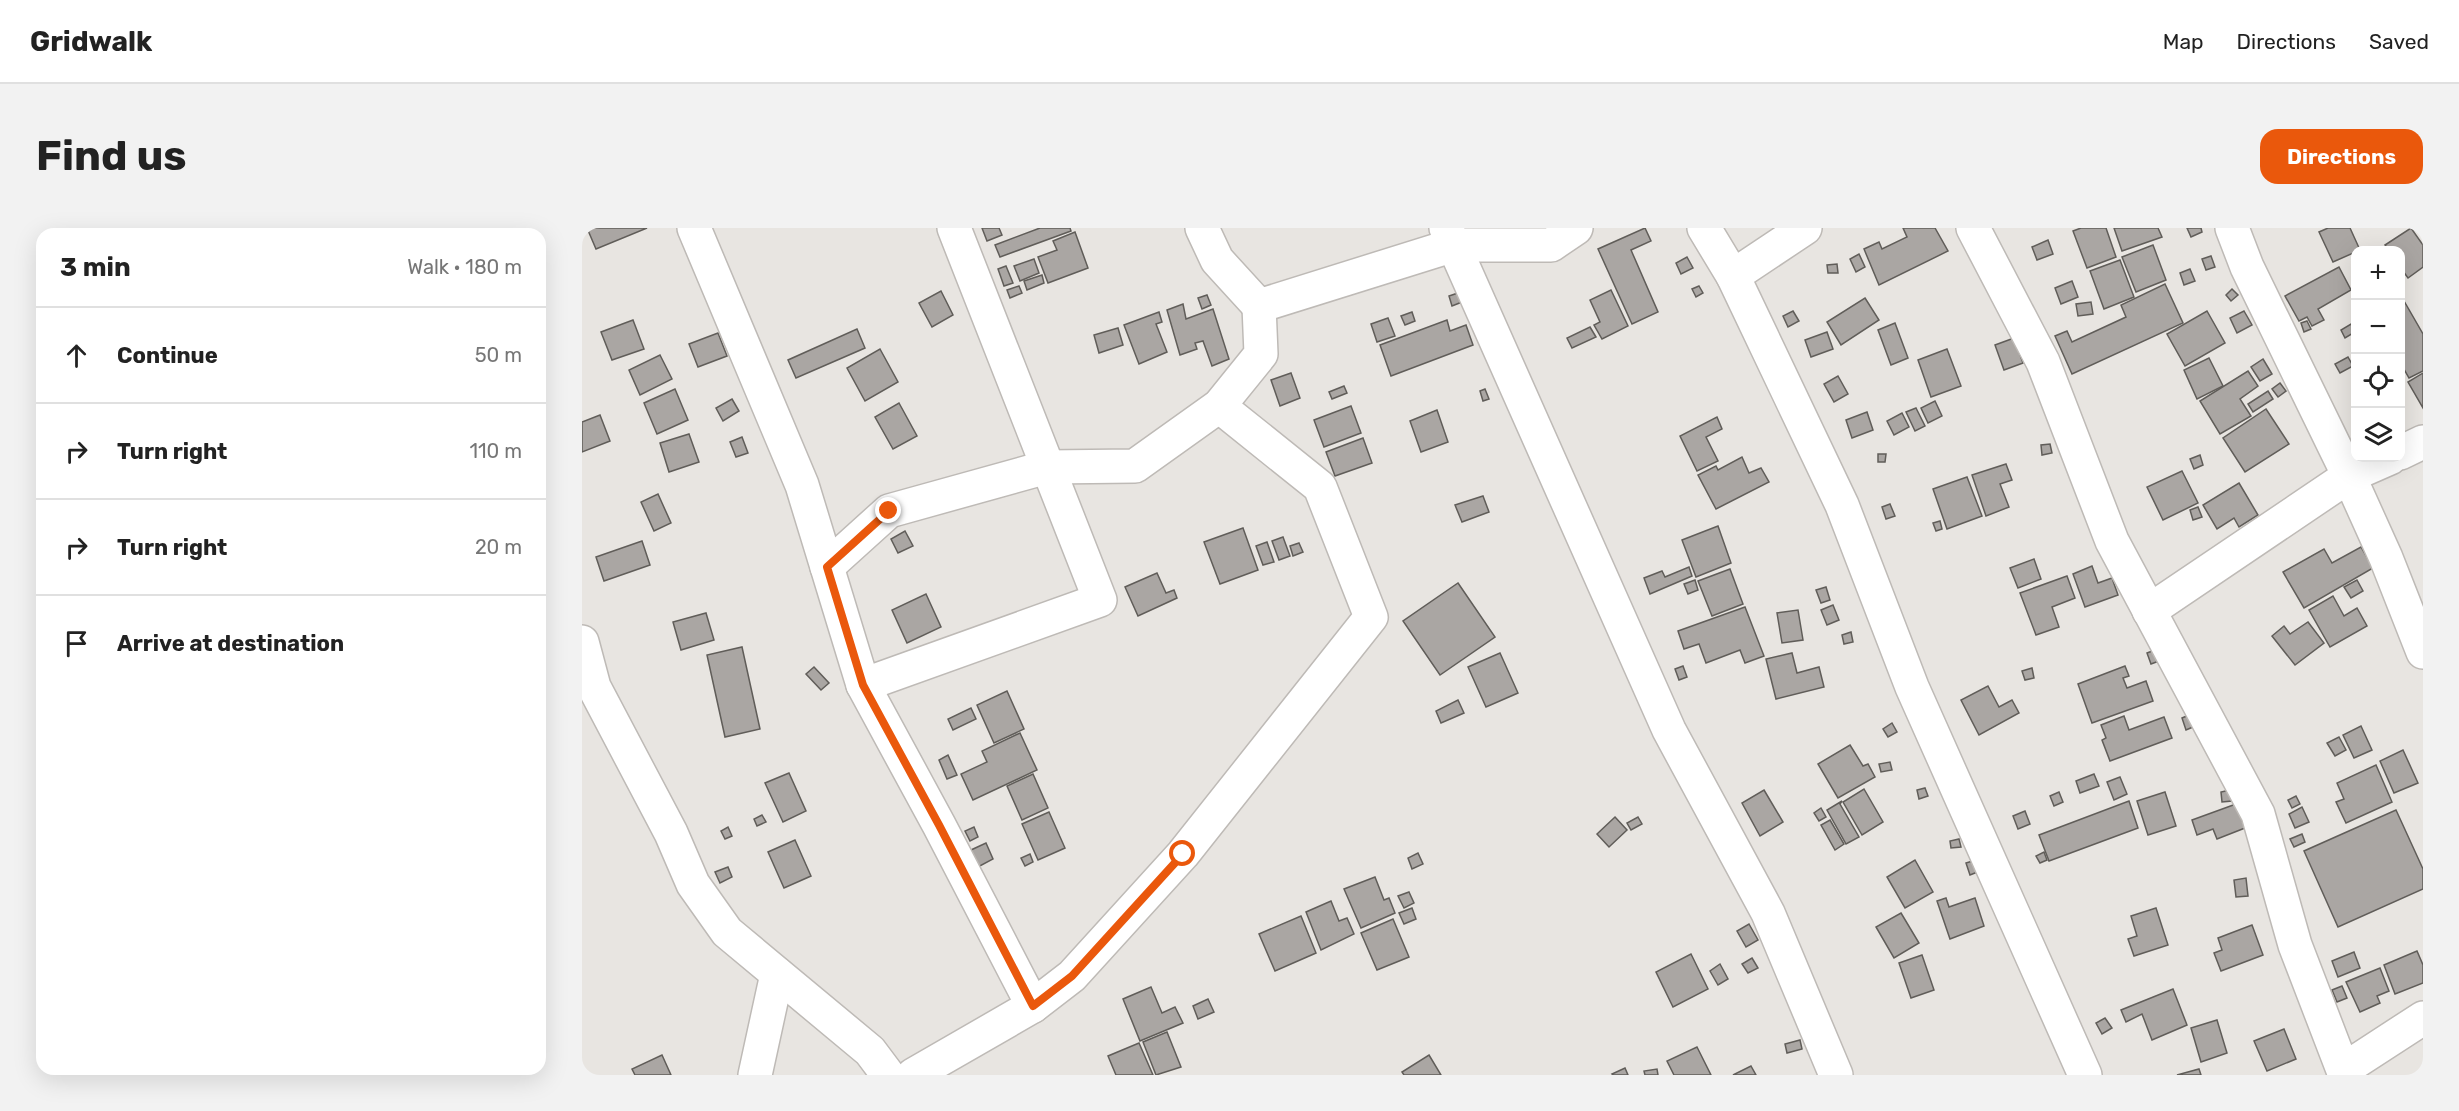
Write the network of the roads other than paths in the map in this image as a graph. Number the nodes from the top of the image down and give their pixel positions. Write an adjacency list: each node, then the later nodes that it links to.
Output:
1 (694, 228): 18 (street)
2 (954, 228): 16 (street)
3 (1202, 228): 11 (street)
4 (1576, 228): 9 (street)
5 (1704, 228): 10 (street)
6 (1805, 228): 10 (street)
7 (1972, 228): 19 (street)
8 (2232, 228): 17 (street)
9 (1450, 237): 11 (street); 31 (street)
10 (1733, 276): 32 (street)
11 (1259, 306): 12 (street)
12 (1220, 406): 16 (street); 25 (street)
13 (2423, 442): 14 (street)
14 (2405, 451)
15 (2381, 462): 17 (street)
16 (1047, 467): 18 (street); 22 (street)
17 (2349, 476): 19 (street); 21 (street)
18 (827, 567): 22 (street)
19 (2149, 611): 27 (street)
20 (582, 642): 23 (street)
21 (2423, 652)
22 (863, 685): 25 (street)
23 (588, 691): 24 (street)
24 (777, 975): 28 (street); 29 (street)
25 (1033, 1006): 30 (street)
26 (2423, 1018): 27 (street)
27 (2341, 1073)
28 (755, 1075)
29 (888, 1075)
30 (913, 1075)
31 (1836, 1075)
32 (2085, 1075)

